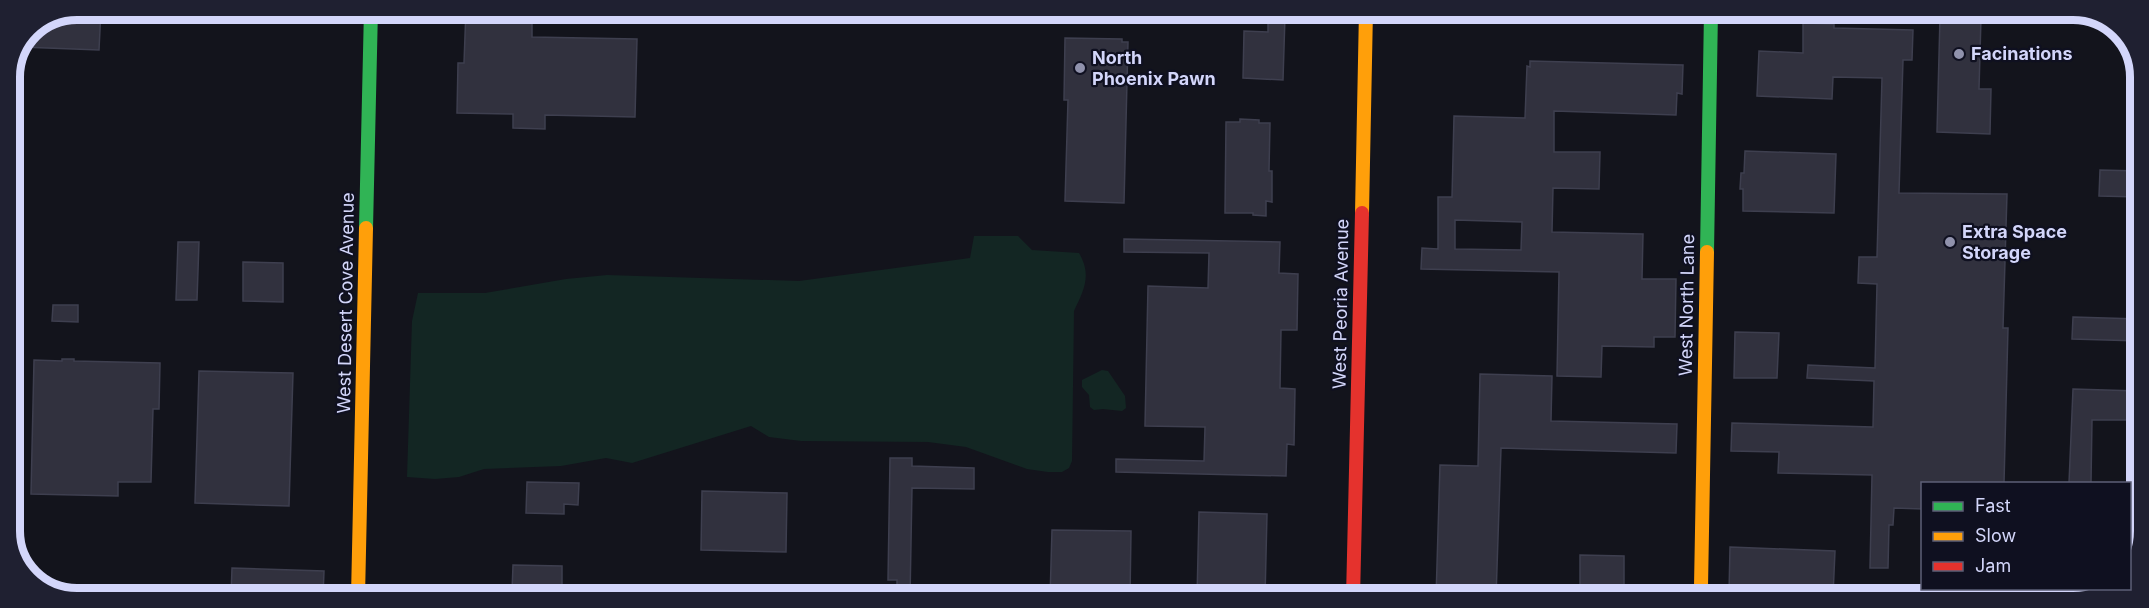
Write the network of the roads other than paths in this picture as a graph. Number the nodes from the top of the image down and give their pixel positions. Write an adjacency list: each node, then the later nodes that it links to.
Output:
1 (371, 20): 4 (street, West Desert Cove Avenue)
2 (1366, 20): 5 (street, West Peoria Avenue)
3 (1711, 20): 6 (street, West North Lane)
4 (358, 588)
5 (1353, 588)
6 (1701, 588)

